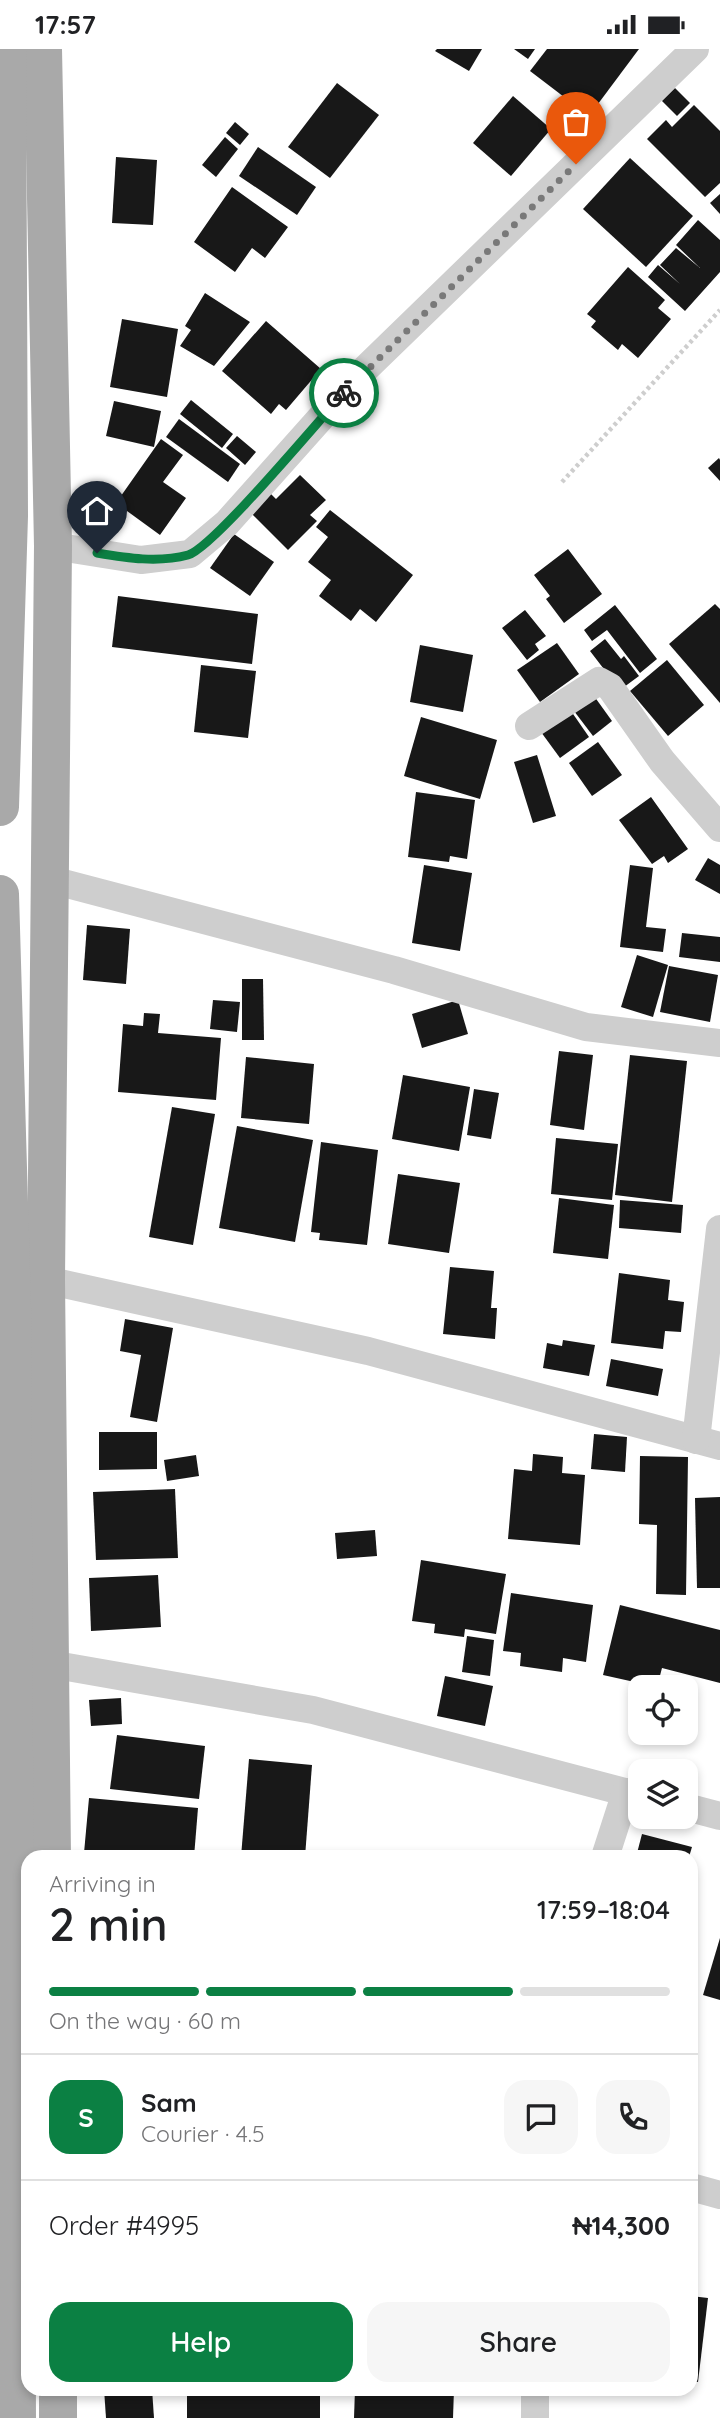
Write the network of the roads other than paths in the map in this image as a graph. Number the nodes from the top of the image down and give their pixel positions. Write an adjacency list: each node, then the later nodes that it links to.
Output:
1 (7, 49): 4 (main road)
2 (43, 49): 6 (main road)
3 (695, 49): 6 (street)
4 (4, 153): 5 (main road)
5 (5, 516): 8 (main road)
6 (53, 547): 10 (main road)
7 (529, 726): 9 (street)
8 (0, 807)
9 (720, 828)
10 (48, 879): 12 (street); 14 (main road)
11 (0, 894): 15 (main road)
12 (720, 1043)
13 (720, 1229): 16 (street)
14 (46, 1280): 16 (street); 17 (main road)
15 (6, 1303): 17 (main road)
16 (708, 1443)
17 (21, 1666): 18 (street); 22 (main road); 24 (main road)
18 (628, 1793)
19 (628, 1806): 23 (street)
20 (698, 1810): 21 (street)
21 (720, 1816)
22 (51, 1850)
23 (609, 1850)
24 (7, 2117): 27 (main road)
25 (698, 2189): 26 (street)
26 (720, 2195)
27 (21, 2329)
28 (21, 2359): 31 (main road)
29 (58, 2396): 32 (main road)
30 (536, 2396): 33 (street)
31 (17, 2418)
32 (58, 2418)
33 (535, 2418)

